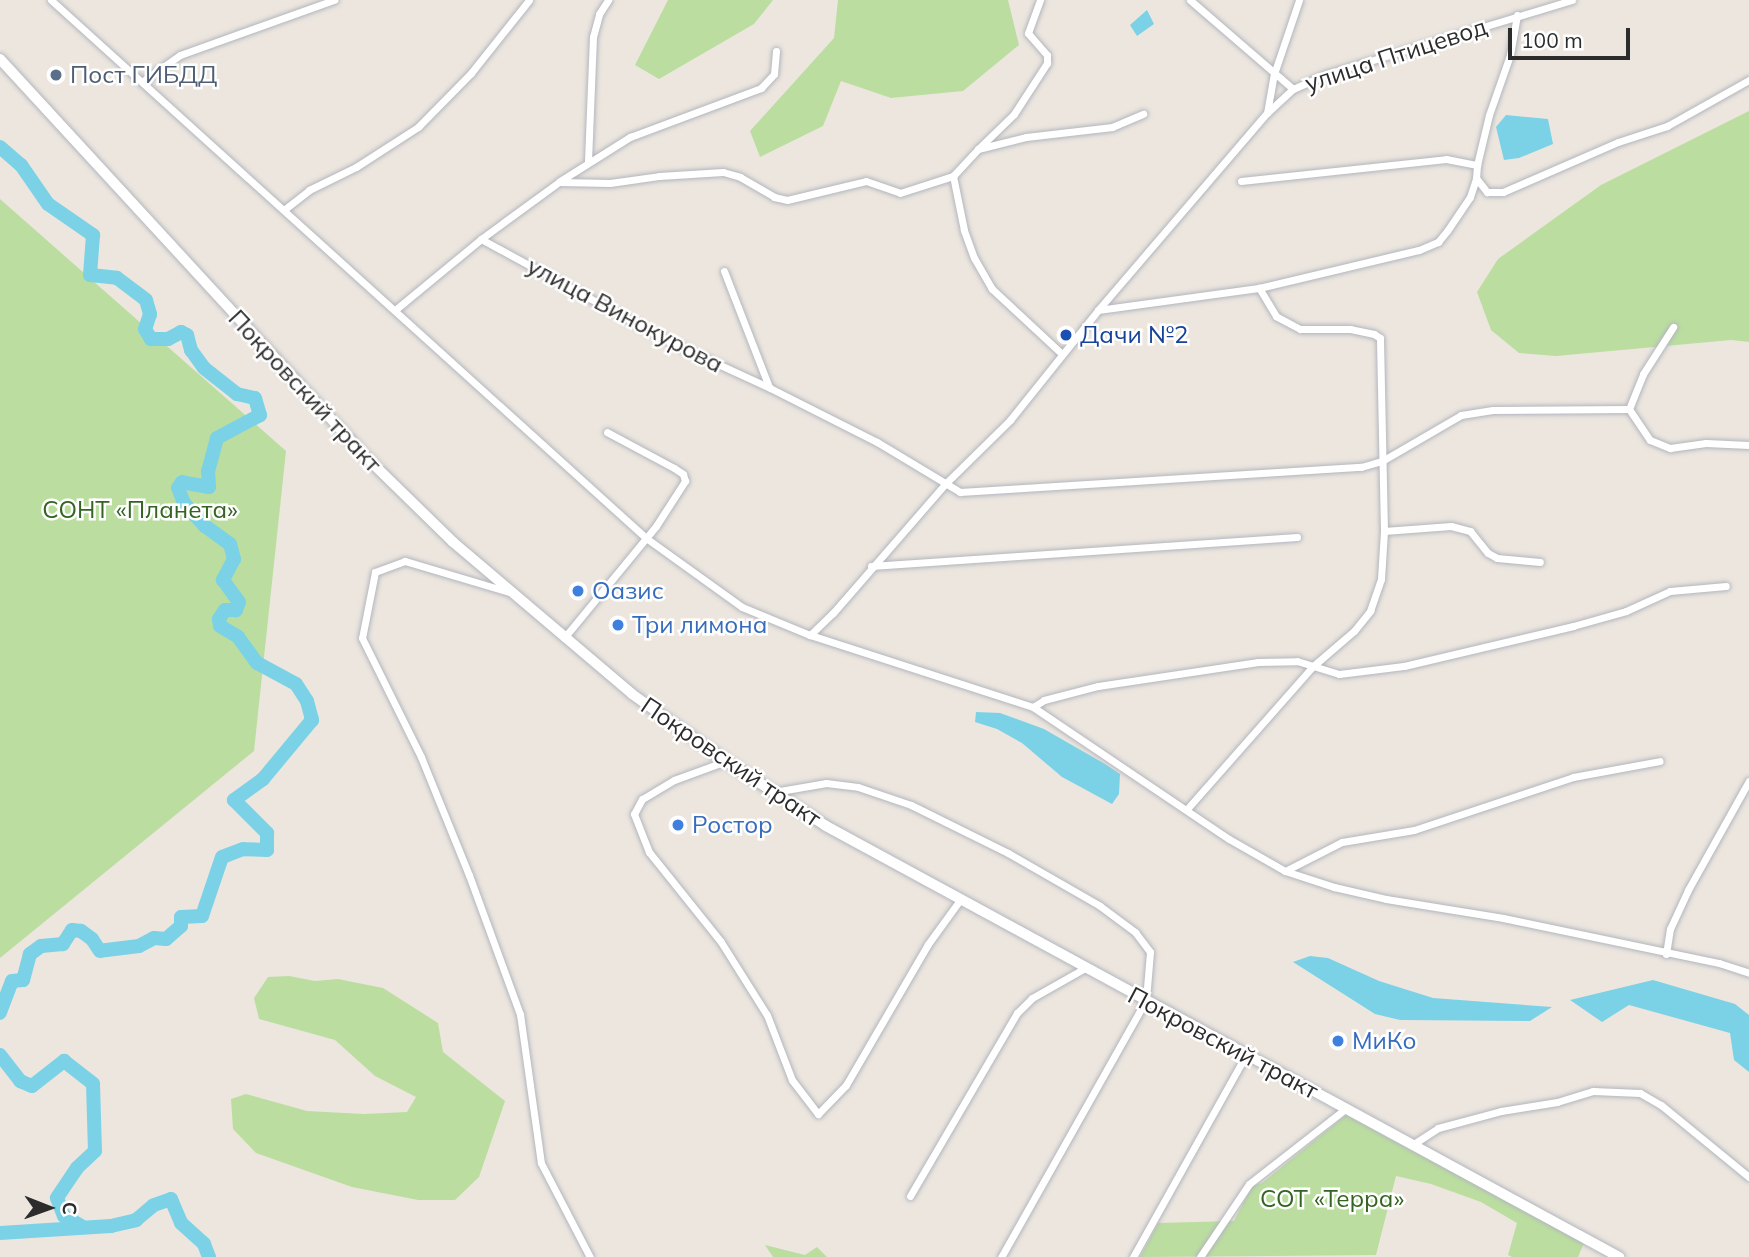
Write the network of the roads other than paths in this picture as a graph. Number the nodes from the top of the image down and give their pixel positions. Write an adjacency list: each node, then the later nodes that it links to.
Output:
1 (51, 0): 14 (street)
2 (334, 0): 14 (street)
3 (529, 0): 25 (street)
4 (608, 0): 19 (street)
5 (1040, 0): 18 (street)
6 (1190, 0): 12 (street)
7 (1299, 0): 12 (street)
8 (1572, 0): 9 (street, улица Птицевод)
9 (1517, 15): 15 (street, улица Птицевод); 20 (street)
10 (776, 51): 19 (street)
11 (0, 59): 45 (main road, Покровский тракт)
12 (1274, 74): 15 (street); 16 (street)
13 (1749, 80): 22 (street)
14 (143, 81): 25 (street)
15 (1293, 89): 16 (street, улица Птицевод)
16 (1267, 113): 30 (street, улица Птицевод)
17 (1143, 114): 18 (street)
18 (978, 149): 21 (street)
19 (589, 161): 24 (street)
20 (1477, 165): 22 (street); 23 (street)
21 (953, 176): 24 (street); 32 (street)
22 (1476, 178): 28 (street)
23 (1241, 181)
24 (559, 182): 26 (street)
25 (285, 209): 29 (street)
26 (481, 239): 29 (street); 33 (street, улица Винокурова)
27 (724, 271): 33 (street)
28 (1259, 288): 30 (street); 37 (street)
29 (395, 310): 41 (street)
30 (1098, 310): 32 (street, улица Птицевод)
31 (1673, 327): 34 (street)
32 (1062, 354): 38 (street, улица Птицевод)
33 (770, 387): 38 (street, улица Винокурова)
34 (1629, 409): 36 (street); 37 (street)
35 (607, 432): 41 (street)
36 (1749, 445)
37 (1382, 461): 38 (street, улица Винокурова); 39 (street)
38 (946, 484): 43 (street, улица Птицевод)
39 (1384, 531): 42 (street); 48 (street)
40 (1297, 537): 43 (street)
41 (646, 538): 46 (street); 47 (street)
42 (1540, 562)
43 (871, 566): 46 (street, улица Птицевод)
44 (1726, 586): 48 (street)
45 (510, 592): 47 (main road, Покровский тракт); 66 (street)
46 (810, 635): 49 (street)
47 (563, 639): 50 (main road, Покровский тракт)
48 (1312, 667): 49 (street); 54 (street)
49 (1033, 707): 54 (street)
50 (726, 761): 53 (main road, Покровский тракт); 56 (street)
51 (1660, 761): 55 (street)
52 (1749, 781): 57 (street)
53 (774, 792): 56 (main road, Покровский тракт); 60 (street)
54 (1187, 809): 55 (street)
55 (1285, 871): 57 (street)
56 (960, 900): 58 (main road, Покровский тракт)
57 (1666, 954): 59 (street)
58 (1085, 968): 60 (main road, Покровский тракт); 65 (street)
59 (1749, 973)
60 (1146, 1000): 61 (main road, Покровский тракт); 67 (street)
61 (1246, 1055): 62 (main road, Покровский тракт); 68 (street)
62 (1345, 1109): 63 (main road, Покровский тракт); 69 (street)
63 (1412, 1145): 64 (street); 70 (main road, Покровский тракт)
64 (1749, 1177)
65 (910, 1196)
66 (590, 1257)
67 (1001, 1257)
68 (1133, 1257)
69 (1200, 1257)
70 (1619, 1257)

